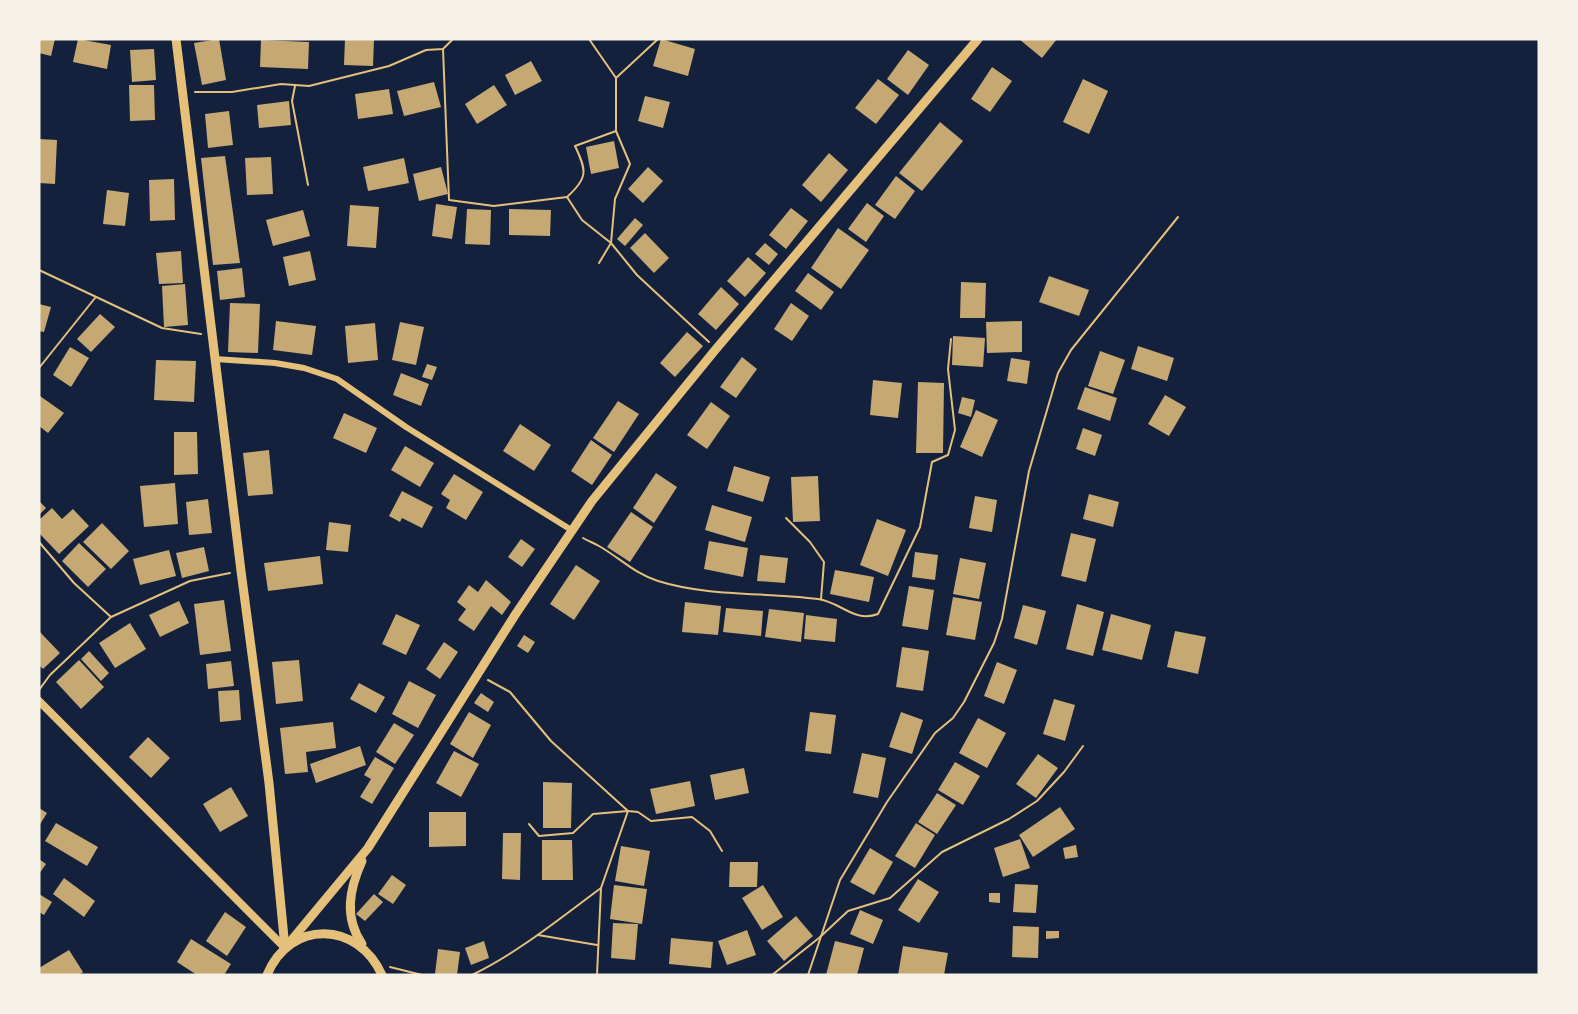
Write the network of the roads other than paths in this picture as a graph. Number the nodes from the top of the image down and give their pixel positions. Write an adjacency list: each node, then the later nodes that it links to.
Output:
1 (176, 39): 3 (main road)
2 (978, 39): 4 (main road)
3 (216, 359): 4 (street); 7 (main road)
4 (573, 531): 6 (main road)
5 (39, 701): 7 (street)
6 (368, 848): 7 (main road); 8 (main road)
7 (285, 948): 8 (main road); 9 (main road)
8 (364, 948): 10 (main road)
9 (267, 972)
10 (382, 975)

